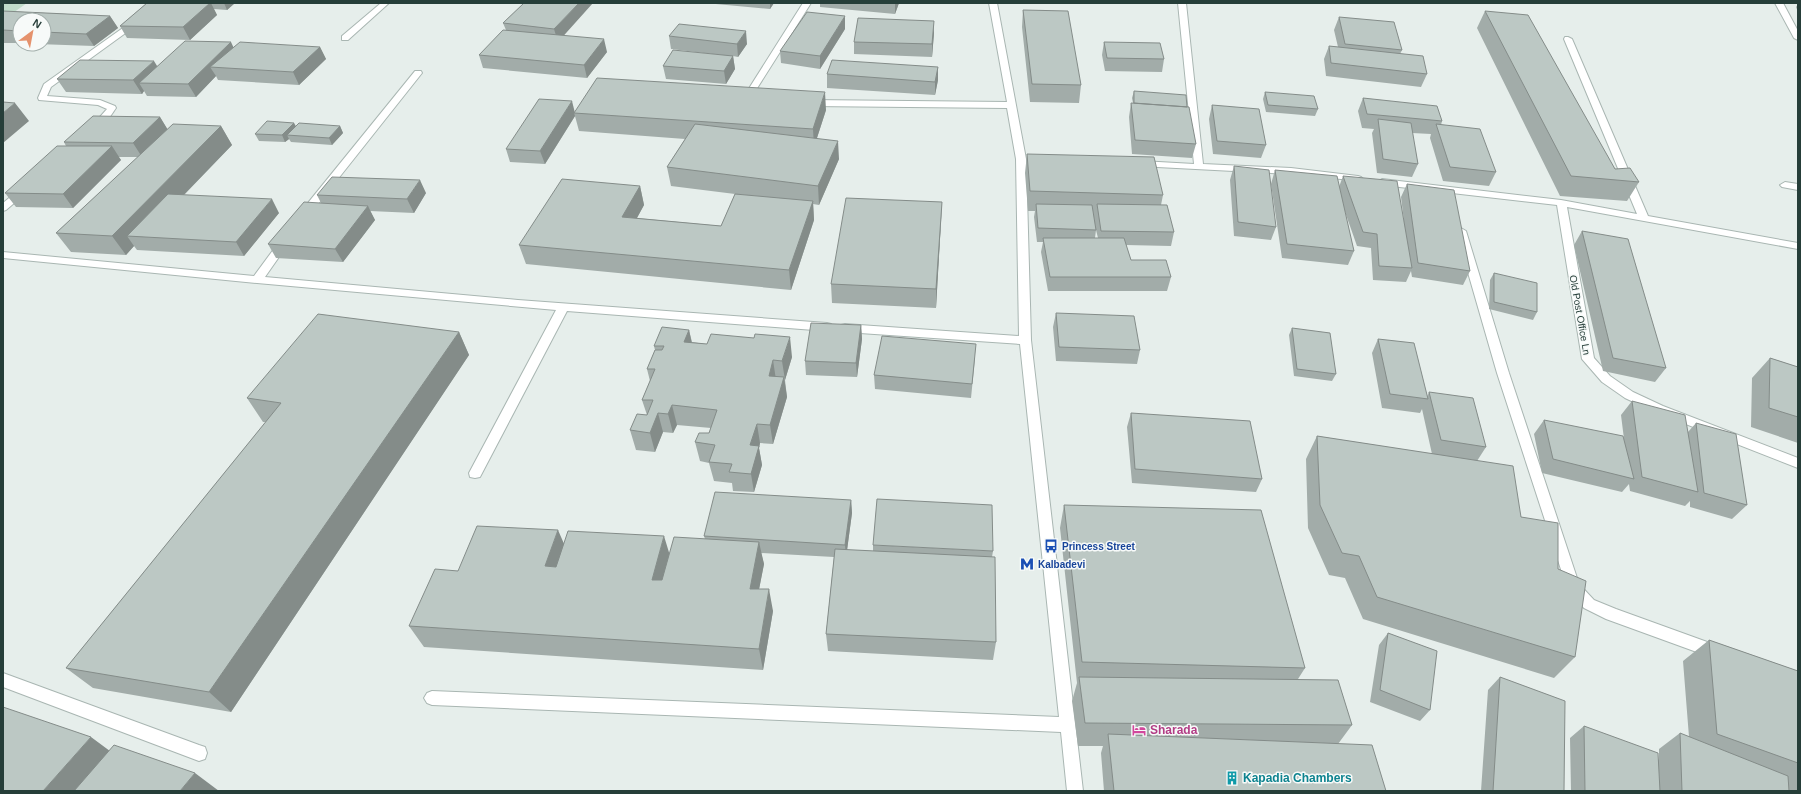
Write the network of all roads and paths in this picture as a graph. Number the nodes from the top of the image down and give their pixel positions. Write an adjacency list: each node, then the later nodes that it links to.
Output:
1 (163, 3): 14 (street)
2 (385, 3): 7 (street)
3 (807, 3): 11 (street)
4 (993, 3): 13 (street)
5 (1182, 3): 16 (street)
6 (1779, 3): 8 (street)
7 (345, 38)
8 (1798, 38)
9 (1568, 39): 24 (street)
10 (418, 73): 26 (street)
11 (759, 102)
12 (802, 103): 13 (street)
13 (1012, 105): 32 (street)
14 (90, 132)
15 (1130, 164): 16 (street)
16 (1199, 167): 20 (street)
17 (32, 183): 23 (street)
18 (1785, 185): 19 (street)
19 (1798, 187)
20 (1448, 190): 21 (street); 22 (street)
21 (1560, 203): 24 (street); 33 (street, Old Post Office Ln)
22 (1453, 205)
23 (3, 208)
24 (1644, 218): 28 (street)
25 (1458, 220): 35 (street)
26 (296, 225)
27 (288, 238): 30 (street)
28 (1798, 246)
29 (3, 255): 30 (street)
30 (257, 280): 31 (street)
31 (564, 306): 32 (street); 34 (street)
32 (1025, 340): 38 (street)
33 (1798, 463)
34 (475, 473)
35 (1731, 657)
36 (3, 680): 39 (street)
37 (432, 698): 38 (street)
38 (1066, 725): 40 (street)
39 (199, 753)
40 (1075, 791)

